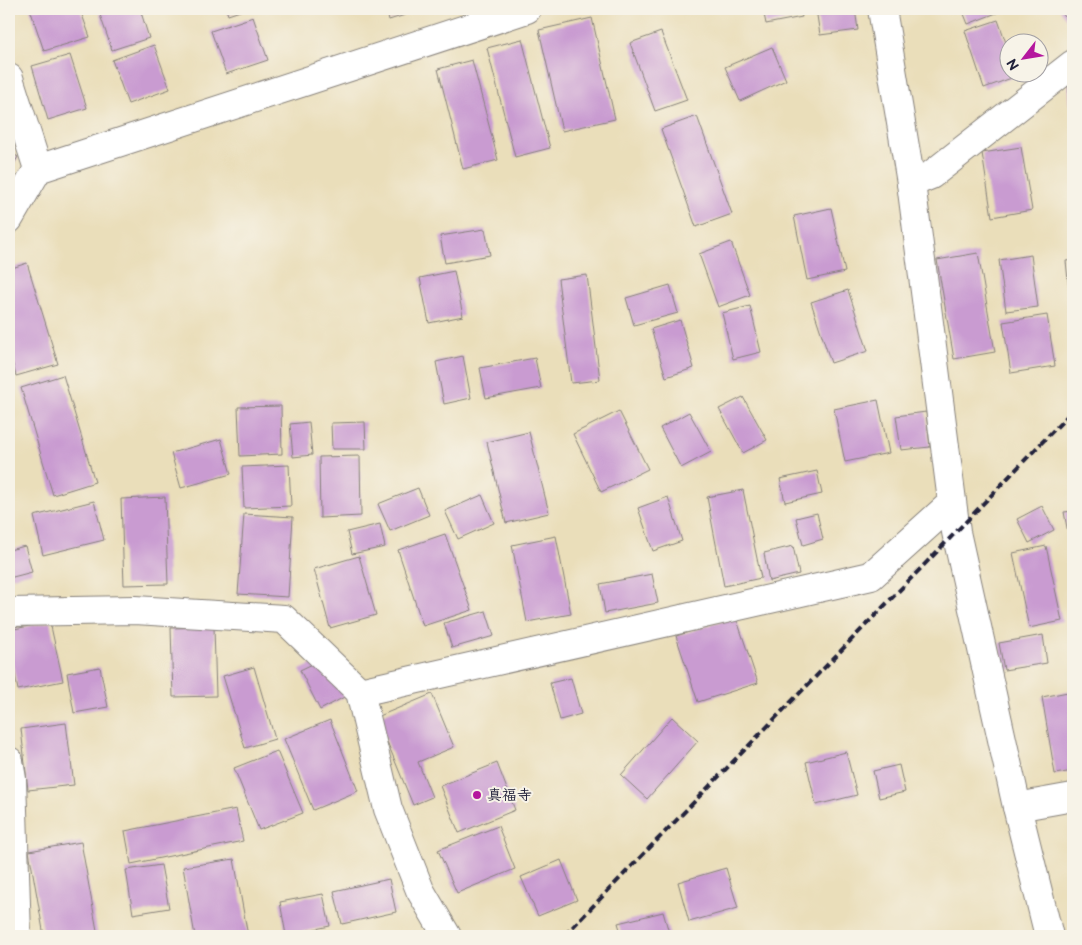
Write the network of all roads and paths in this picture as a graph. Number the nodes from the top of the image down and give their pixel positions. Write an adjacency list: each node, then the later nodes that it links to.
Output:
1 (527, 9): 5 (street)
2 (882, 9): 6 (street)
3 (1073, 64): 6 (street)
4 (9, 78): 5 (street)
5 (38, 169): 7 (street)
6 (911, 183): 8 (street)
7 (9, 219)
8 (952, 503): 10 (street); 13 (street)
9 (9, 612): 10 (street)
10 (360, 692): 15 (street)
11 (9, 761): 14 (street)
12 (1073, 797): 13 (street)
13 (1017, 807): 16 (street)
14 (17, 936)
15 (447, 936)
16 (1049, 936)

